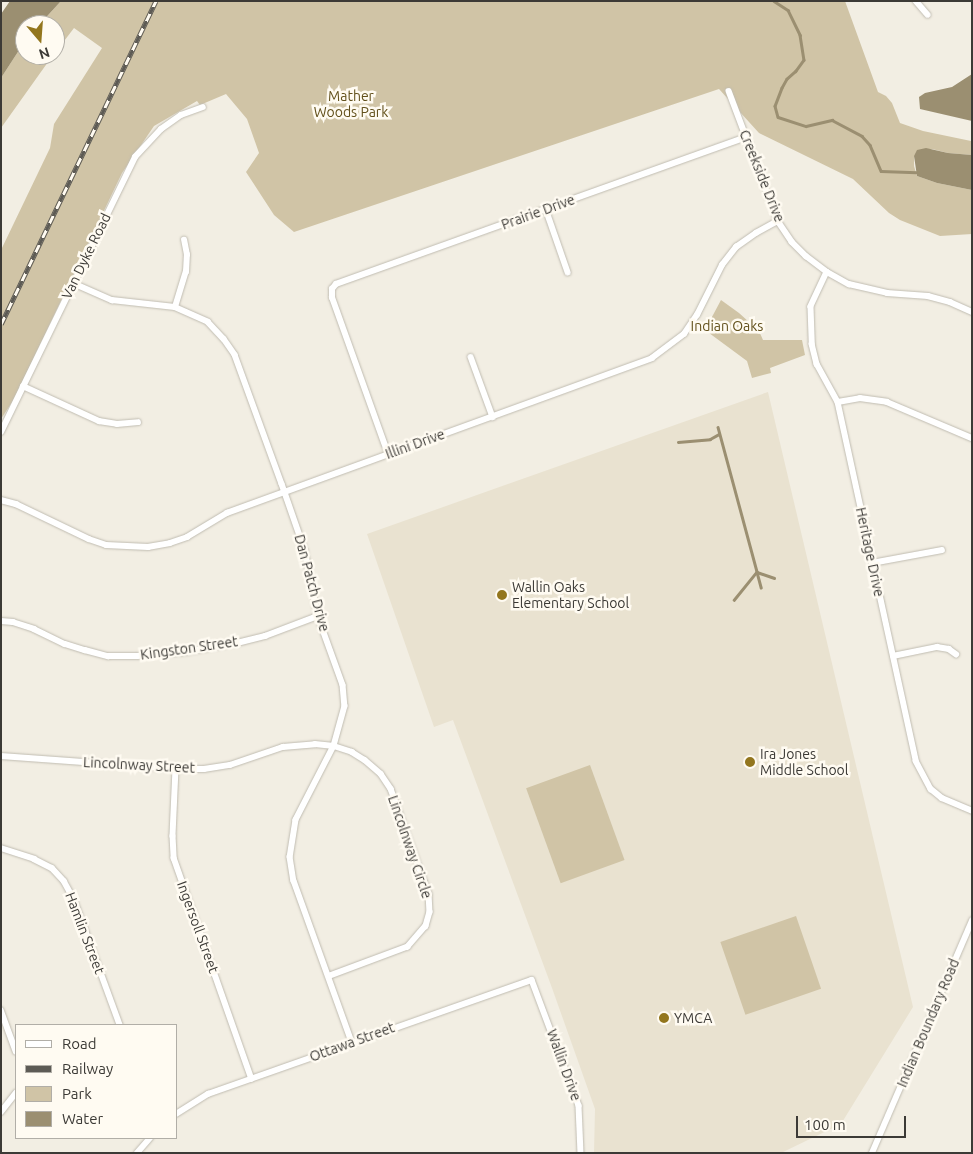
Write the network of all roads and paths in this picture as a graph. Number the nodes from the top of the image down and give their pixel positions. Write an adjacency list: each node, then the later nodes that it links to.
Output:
1 (916, 1): 2 (street)
2 (928, 15)
3 (730, 91): 5 (street, Creekside Drive)
4 (203, 107): 11 (street, Van Dyke Road)
5 (746, 137): 6 (street, Prairie Drive); 7 (street, Creekside Drive)
6 (546, 209): 9 (street); 21 (street, Prairie Drive)
7 (778, 221): 10 (street, Creekside Drive); 17 (street, Illini Drive)
8 (184, 240): 12 (street)
9 (568, 272)
10 (827, 272): 13 (street, Creekside Drive); 16 (street, Heritage Drive)
11 (73, 283): 12 (street, Dan Patch Drive); 15 (street, Van Dyke Road)
12 (175, 307): 22 (street, Dan Patch Drive)
13 (972, 312)
14 (471, 357): 17 (street)
15 (23, 386): 18 (street); 19 (street, Van Dyke Road)
16 (838, 402): 20 (street); 25 (street, Heritage Drive)
17 (492, 417): 21 (street, Illini Drive)
18 (138, 422)
19 (1, 432)
20 (972, 438)
21 (388, 454): 22 (street, Illini Drive)
22 (285, 491): 23 (street, Illini Drive); 26 (street, Dan Patch Drive)
23 (1, 500)
24 (942, 550): 25 (street)
25 (872, 563): 29 (street, Heritage Drive)
26 (318, 616): 27 (street, Kingston Street); 30 (street, Dan Patch Drive)
27 (1, 621)
28 (956, 654): 29 (street)
29 (893, 656): 33 (street, Heritage Drive)
30 (334, 746): 32 (street, Lincolnway Street); 36 (street, Dan Patch Drive); 36 (street, Lincolnway Circle)
31 (1, 756): 32 (street, Lincolnway Street)
32 (176, 769): 42 (street, Ingersoll Street)
33 (972, 811)
34 (1, 848): 39 (street, Hamlin Street)
35 (972, 920): 49 (street, Indian Boundary Road)
36 (330, 976): 40 (street, Dan Patch Drive)
37 (532, 980): 40 (street, Ottawa Street); 48 (street, Wallin Drive)
38 (1, 1010): 41 (street)
39 (120, 1024)
40 (352, 1042): 42 (street, Ottawa Street)
41 (15, 1048)
42 (252, 1078): 45 (street, Ottawa Street)
43 (15, 1094): 44 (street)
44 (1, 1112)
45 (178, 1113)
46 (149, 1139): 47 (street)
47 (137, 1153)
48 (581, 1153)
49 (872, 1153)

